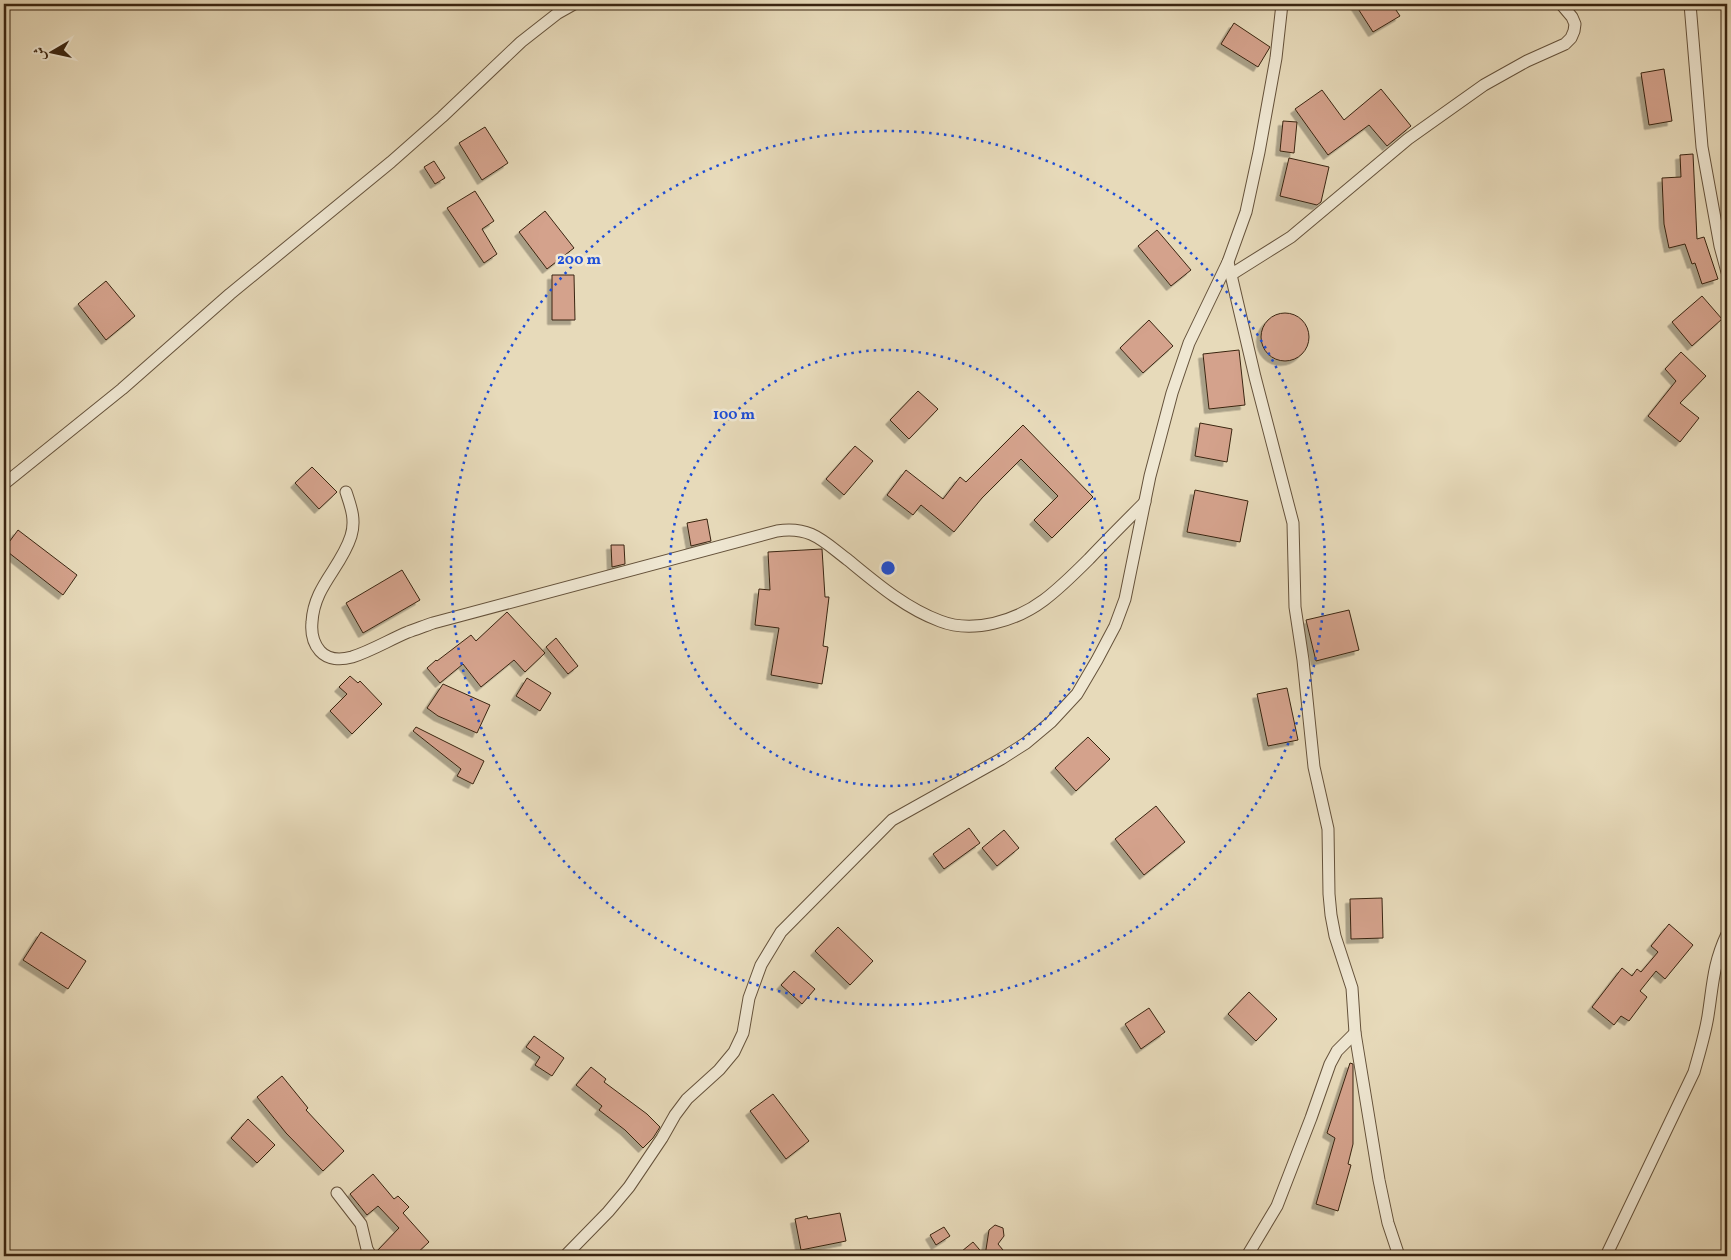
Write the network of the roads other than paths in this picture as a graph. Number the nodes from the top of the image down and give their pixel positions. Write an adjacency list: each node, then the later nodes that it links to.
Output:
1 (574, 4): 8 (street)
2 (1282, 4): 5 (street)
3 (1561, 4): 7 (street)
4 (1690, 4): 6 (street)
5 (1228, 262): 7 (street); 10 (street)
6 (1727, 272)
7 (1232, 274): 12 (street)
8 (4, 484)
9 (346, 492): 10 (street)
10 (1145, 502): 15 (street)
11 (1727, 934): 18 (street)
12 (1355, 1033): 16 (street); 17 (street)
13 (337, 1194): 14 (street)
14 (371, 1256)
15 (565, 1256)
16 (1246, 1256)
17 (1399, 1256)
18 (1606, 1256)

